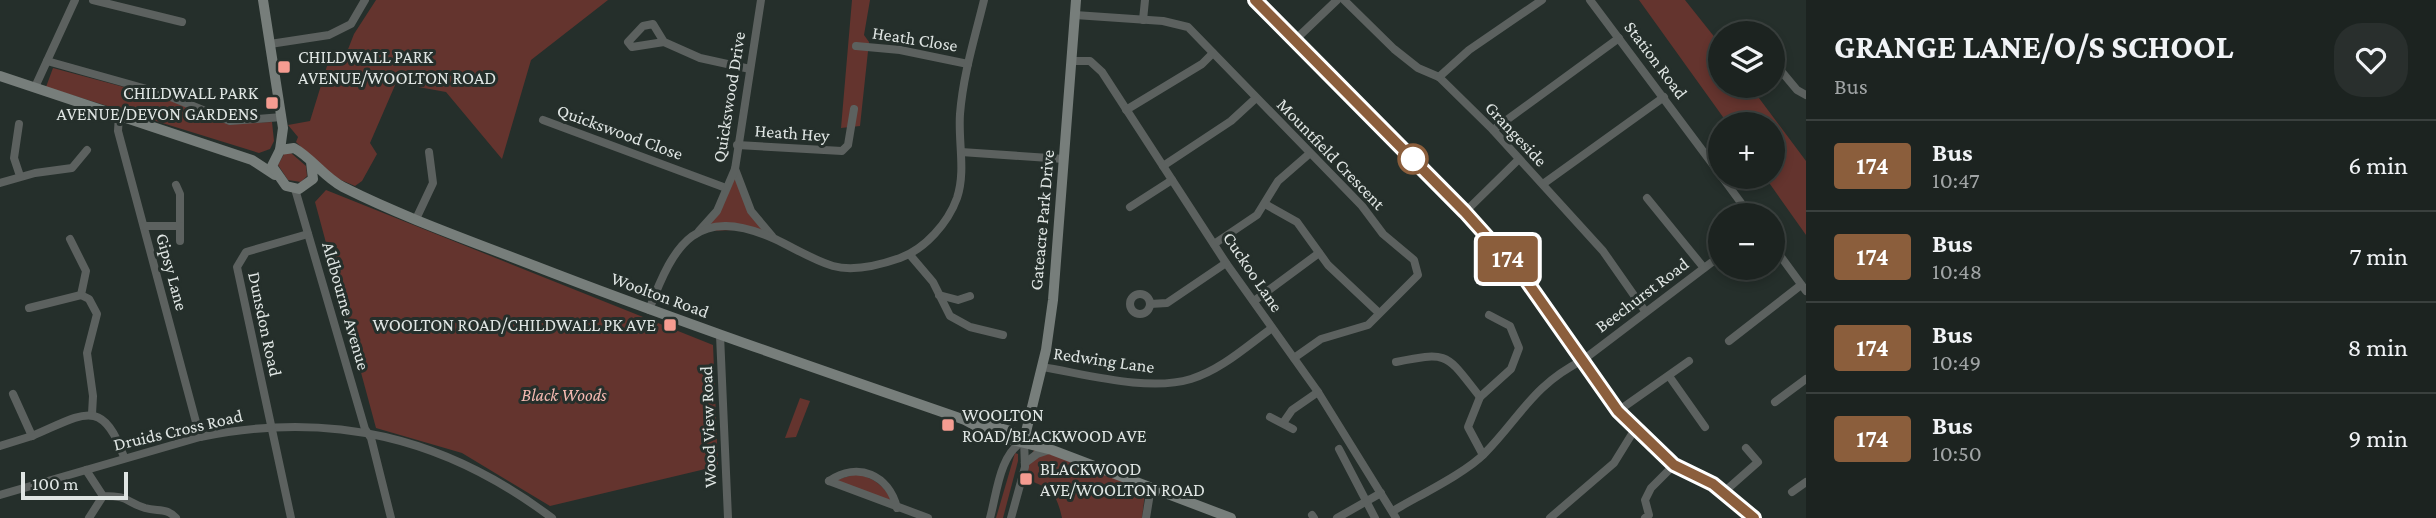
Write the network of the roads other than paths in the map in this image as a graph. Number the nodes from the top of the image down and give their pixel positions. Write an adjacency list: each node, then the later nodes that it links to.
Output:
1 (75, 0): 23 (street)
2 (93, 0): 16 (street)
3 (263, 0): 20 (street)
4 (365, 0): 20 (street)
5 (761, 0): 26 (street, Quickswood Drive)
6 (984, 0): 25 (street)
7 (1076, 0): 14 (street, Gateacre Park Drive)
8 (1145, 0): 15 (street)
9 (1255, 0): 18 (street)
10 (1336, 0): 18 (street)
11 (1344, 0): 29 (street, Grangeside)
12 (1542, 0): 29 (street)
13 (1590, 0): 17 (street, Station Road)
14 (1075, 15): 15 (street, Mountfield Crescent); 24 (street, Gateacre Park Drive)
15 (1143, 20): 22 (street, Mountfield Crescent)
16 (182, 22)
17 (1619, 38): 33 (street, Station Road); 40 (street)
18 (1295, 40): 68 (street)
19 (664, 42): 26 (street)
20 (270, 44): 38 (street)
21 (856, 46): 25 (street, Heath Close)
22 (1213, 53): 32 (street, Mountfield Crescent); 35 (street)
23 (47, 61): 30 (street); 38 (street)
24 (1072, 61): 35 (street, Cuckoo Lane); 49 (street, Gateacre Park Drive)
25 (968, 64): 45 (street)
26 (750, 69): 41 (street, Quickswood Drive)
27 (0, 76): 30 (street)
28 (1785, 76): 31 (street)
29 (1439, 77): 40 (street, Grangeside)
30 (35, 87): 36 (street)
31 (1806, 94)
32 (1256, 97): 47 (street, Mountfield Crescent); 53 (street)
33 (1664, 97): 48 (street, Station Road); 60 (street)
34 (854, 109): 41 (street, Heath Hey)
35 (1126, 110): 53 (street, Cuckoo Lane)
36 (120, 114): 51 (street); 70 (street, Gipsy Lane)
37 (543, 120): 62 (street, Quickswood Close)
38 (283, 122): 43 (street); 46 (street)
39 (19, 124): 56 (street)
40 (1493, 130): 50 (street, Grangeside)
41 (737, 145): 54 (street, Quickswood Drive)
42 (87, 150): 56 (street)
43 (299, 151): 46 (street); 52 (street)
44 (429, 152): 69 (street)
45 (961, 152): 49 (street); 79 (street)
46 (277, 153): 51 (street); 55 (street)
47 (1309, 154): 66 (street); 93 (street, Mountfield Crescent)
48 (1708, 158)
49 (1064, 159): 103 (street, Gateacre Park Drive)
50 (1519, 159): 60 (street, Grangeside); 68 (street)
51 (252, 160): 55 (street)
52 (311, 162): 59 (street); 64 (street, Woolton Road)
53 (1163, 166): 57 (street, Cuckoo Lane)
54 (735, 169): 62 (street, Quickswood Drive); 75 (street)
55 (275, 175): 63 (street)
56 (20, 176): 58 (street)
57 (1172, 180): 67 (street); 77 (street, Cuckoo Lane)
58 (0, 183)
59 (310, 183): 63 (street); 64 (street, Woolton Road)
60 (1543, 184): 92 (street, Grangeside)
61 (176, 185): 71 (street)
62 (726, 188): 72 (street, Quickswood Drive)
63 (295, 189): 73 (street, Aldbourne Avenue)
64 (347, 189): 69 (street, Woolton Road)
65 (1647, 198): 83 (street)
66 (1265, 204): 77 (street); 78 (street)
67 (1130, 207)
68 (1465, 212): 100 (street)
69 (416, 219): 91 (street, Woolton Road)
70 (144, 226): 71 (street); 121 (street, Gipsy Lane)
71 (180, 226): 76 (street)
72 (699, 231): 75 (street); 91 (street, Quickswood Drive)
73 (308, 234): 115 (street, Dunsdon Road); 119 (street, Aldbourne Avenue)
74 (70, 239): 85 (street)
75 (774, 239): 79 (street)
76 (180, 241)
77 (1214, 244): 80 (street, Cuckoo Lane)
78 (1319, 253): 88 (street); 93 (street)
79 (909, 255): 86 (street)
80 (1226, 262): 88 (street, Cuckoo Lane); 89 (street)
81 (1785, 262): 84 (street)
82 (1708, 265): 83 (street, Beechurst Road)
83 (1704, 268): 92 (street, Beechurst Road)
84 (1804, 288): 98 (street)
85 (81, 295): 90 (street); 111 (street)
86 (939, 295): 87 (street); 97 (street)
87 (970, 296)
88 (1254, 301): 95 (street, Cuckoo Lane)
89 (1150, 304)
90 (29, 308)
91 (649, 310): 96 (street, Woolton Road)
92 (1645, 311): 100 (street, Beechurst Road)
93 (1379, 313): 99 (street, Mountfield Crescent)
94 (1489, 315): 108 (street)
95 (1272, 328): 99 (street, Cuckoo Lane); 103 (street, Redwing Lane)
96 (720, 335): 113 (street, Woolton Road); 150 (street, Wood View Road)
97 (1003, 335)
98 (1729, 341)
99 (1294, 358): 106 (street, Cuckoo Lane)
100 (1583, 360): 110 (street); 128 (street, Beechurst Road)
101 (1689, 361): 104 (street)
102 (1396, 362): 108 (street)
103 (1042, 368): 123 (street, Gateacre Park Drive)
104 (1669, 376): 110 (street); 116 (street)
105 (1806, 379): 109 (street)
106 (1318, 392): 114 (street); 138 (street, Cuckoo Lane)
107 (13, 394): 120 (street)
108 (1480, 397): 128 (street)
109 (1775, 402)
110 (1618, 411): 118 (street)
111 (92, 414): 120 (street); 129 (street)
112 (1270, 417): 114 (street)
113 (965, 420): 122 (street, Woolton Road); 123 (street, Woolton Road)
114 (1283, 422): 117 (street)
115 (271, 426): 119 (street, Druids Cross Road); 121 (street, Druids Cross Road); 147 (street)
116 (1705, 427)
117 (1293, 429)
118 (1635, 429): 132 (street); 158 (street)
119 (367, 433): 148 (street, Aldbourne Avenue); 149 (street, Druids Cross Road)
120 (32, 436): 124 (street)
121 (200, 437): 129 (street, Druids Cross Road)
122 (1000, 438): 123 (street, Woolton Road); 130 (street)
123 (1023, 440): 127 (street, Woolton Road); 130 (street); 131 (street)
124 (0, 446)
125 (1746, 448): 136 (street)
126 (1339, 449): 141 (street)
127 (1052, 450): 131 (street); 135 (street, Woolton Road)
128 (1483, 454): 143 (street, Beechurst Road)
129 (124, 457): 133 (street, Druids Cross Road)
130 (1005, 462): 152 (street)
131 (1025, 463): 153 (street)
132 (1674, 465): 136 (street); 144 (street)
133 (86, 470): 139 (street, Druids Cross Road); 140 (street)
134 (1806, 482): 137 (street)
135 (1151, 487): 154 (street); 155 (street, Woolton Road)
136 (1724, 492): 159 (street)
137 (1792, 492)
138 (1381, 493): 141 (street); 143 (street, Cuckoo Lane)
139 (0, 495)
140 (103, 496): 145 (street); 146 (street)
141 (1366, 502): 156 (street); 157 (street)
142 (897, 508): 142 (street); 151 (street)
143 (1394, 514)
144 (1650, 517)
145 (89, 518)
146 (176, 518)
147 (291, 518)
148 (391, 518)
149 (552, 518)
150 (727, 518)
151 (928, 518)
152 (990, 518)
153 (1011, 518)
154 (1146, 518)
155 (1231, 518)
156 (1337, 518)
157 (1375, 518)
158 (1550, 518)
159 (1754, 518)

